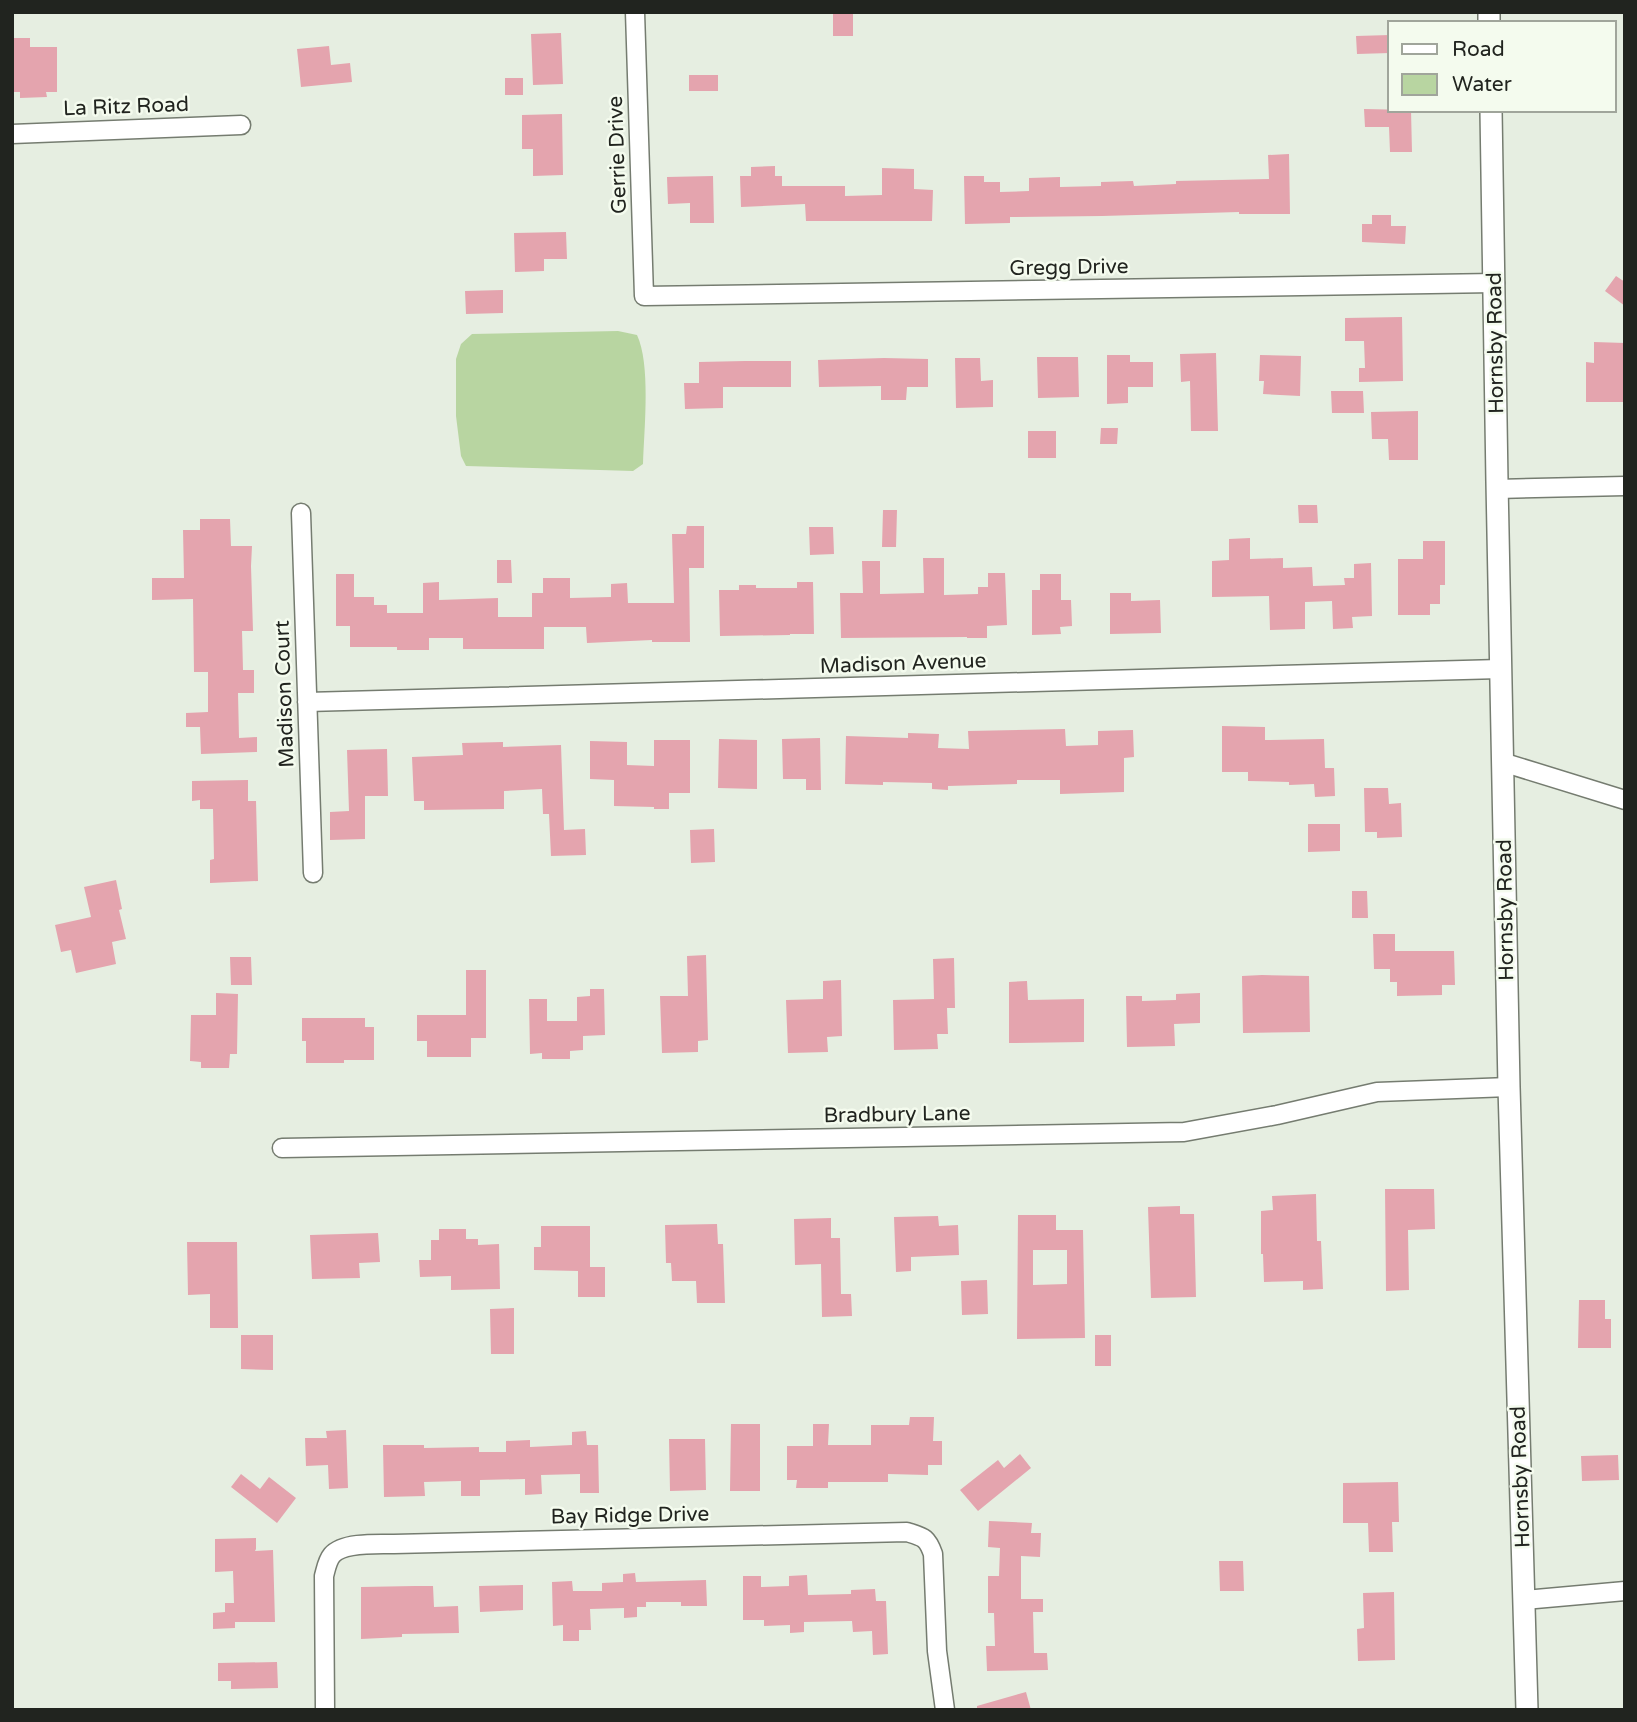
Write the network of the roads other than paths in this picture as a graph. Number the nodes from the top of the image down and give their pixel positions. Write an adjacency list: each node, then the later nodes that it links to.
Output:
1 (635, 12): 6 (street, Gerrie Drive)
2 (1491, 112): 5 (street, Hornsby Road)
3 (241, 125): 4 (street, La Ritz Road)
4 (12, 134)
5 (1495, 283): 6 (street, Gregg Drive); 8 (street, Hornsby Road)
6 (644, 296)
7 (1625, 486): 8 (street)
8 (1497, 489): 10 (street, Hornsby Road)
9 (301, 513): 11 (street, Madison Court)
10 (1500, 669): 11 (street, Madison Avenue); 12 (street, Hornsby Road)
11 (307, 702): 14 (street, Madison Court)
12 (1502, 762): 13 (street); 15 (street, Hornsby Road)
13 (1625, 800)
14 (313, 873)
15 (1509, 1087): 16 (street, Bradbury Lane); 18 (street, Hornsby Road)
16 (282, 1148)
17 (1625, 1591): 18 (street)
18 (1524, 1600): 21 (street, Hornsby Road)
19 (324, 1710): 20 (street, Bay Ridge Drive)
20 (945, 1710)
21 (1527, 1710)

